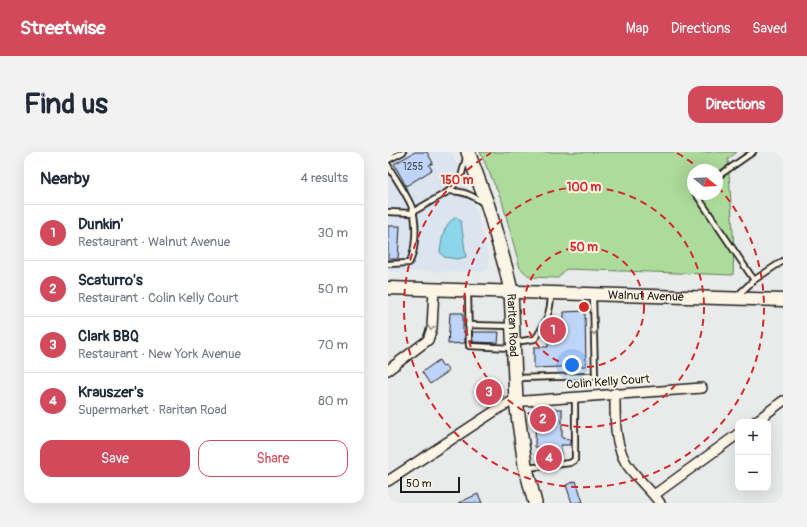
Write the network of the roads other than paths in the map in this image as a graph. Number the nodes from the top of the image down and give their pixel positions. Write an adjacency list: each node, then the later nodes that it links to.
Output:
1 (402, 152): 4 (lane)
2 (467, 152): 7 (lane); 9 (main road, Raritan Road)
3 (753, 152): 6 (lane)
4 (388, 160)
5 (388, 165): 10 (lane)
6 (723, 173)
7 (449, 191): 9 (lane); 10 (lane)
8 (700, 200): 14 (lane)
9 (488, 206): 18 (main road, Raritan Road)
10 (413, 211): 11 (lane); 13 (lane)
11 (388, 212)
12 (783, 261): 14 (lane)
13 (388, 264)
14 (754, 280): 21 (lane)
15 (388, 288): 16 (street, Walnut Avenue)
16 (434, 289): 17 (street, Walnut Avenue); 28 (street, one-way to 28)
17 (468, 290): 18 (street, Walnut Avenue); 23 (lane)
18 (511, 291): 19 (street, Walnut Avenue); 25 (main road, Raritan Road)
19 (551, 292): 20 (street, Walnut Avenue); 27 (lane)
20 (593, 293): 21 (street, Walnut Avenue); 29 (lane, one-way to 29)
21 (735, 298): 22 (street, Walnut Avenue)
22 (783, 300)
23 (468, 325): 24 (lane); 27 (lane)
24 (496, 326): 25 (lane); 26 (lane)
25 (513, 326): 27 (main road, Raritan Road)
26 (495, 332)
27 (514, 345): 29 (main road, Raritan Road)
28 (388, 370)
29 (515, 378): 33 (main road, Raritan Road)
30 (702, 388): 31 (street, Colin Kelly Court)
31 (615, 393): 32 (street, Colin Kelly Court); 39 (street)
32 (575, 396): 33 (street, Colin Kelly Court); 37 (lane)
33 (516, 401): 37 (main road, Raritan Road); 38 (street, Colin Kelly Court)
34 (783, 401): 35 (street)
35 (759, 419)
36 (735, 436): 39 (street)
37 (526, 468): 40 (main road, Raritan Road)
38 (388, 481)
39 (654, 495): 41 (street)
40 (535, 503)
41 (660, 503)

